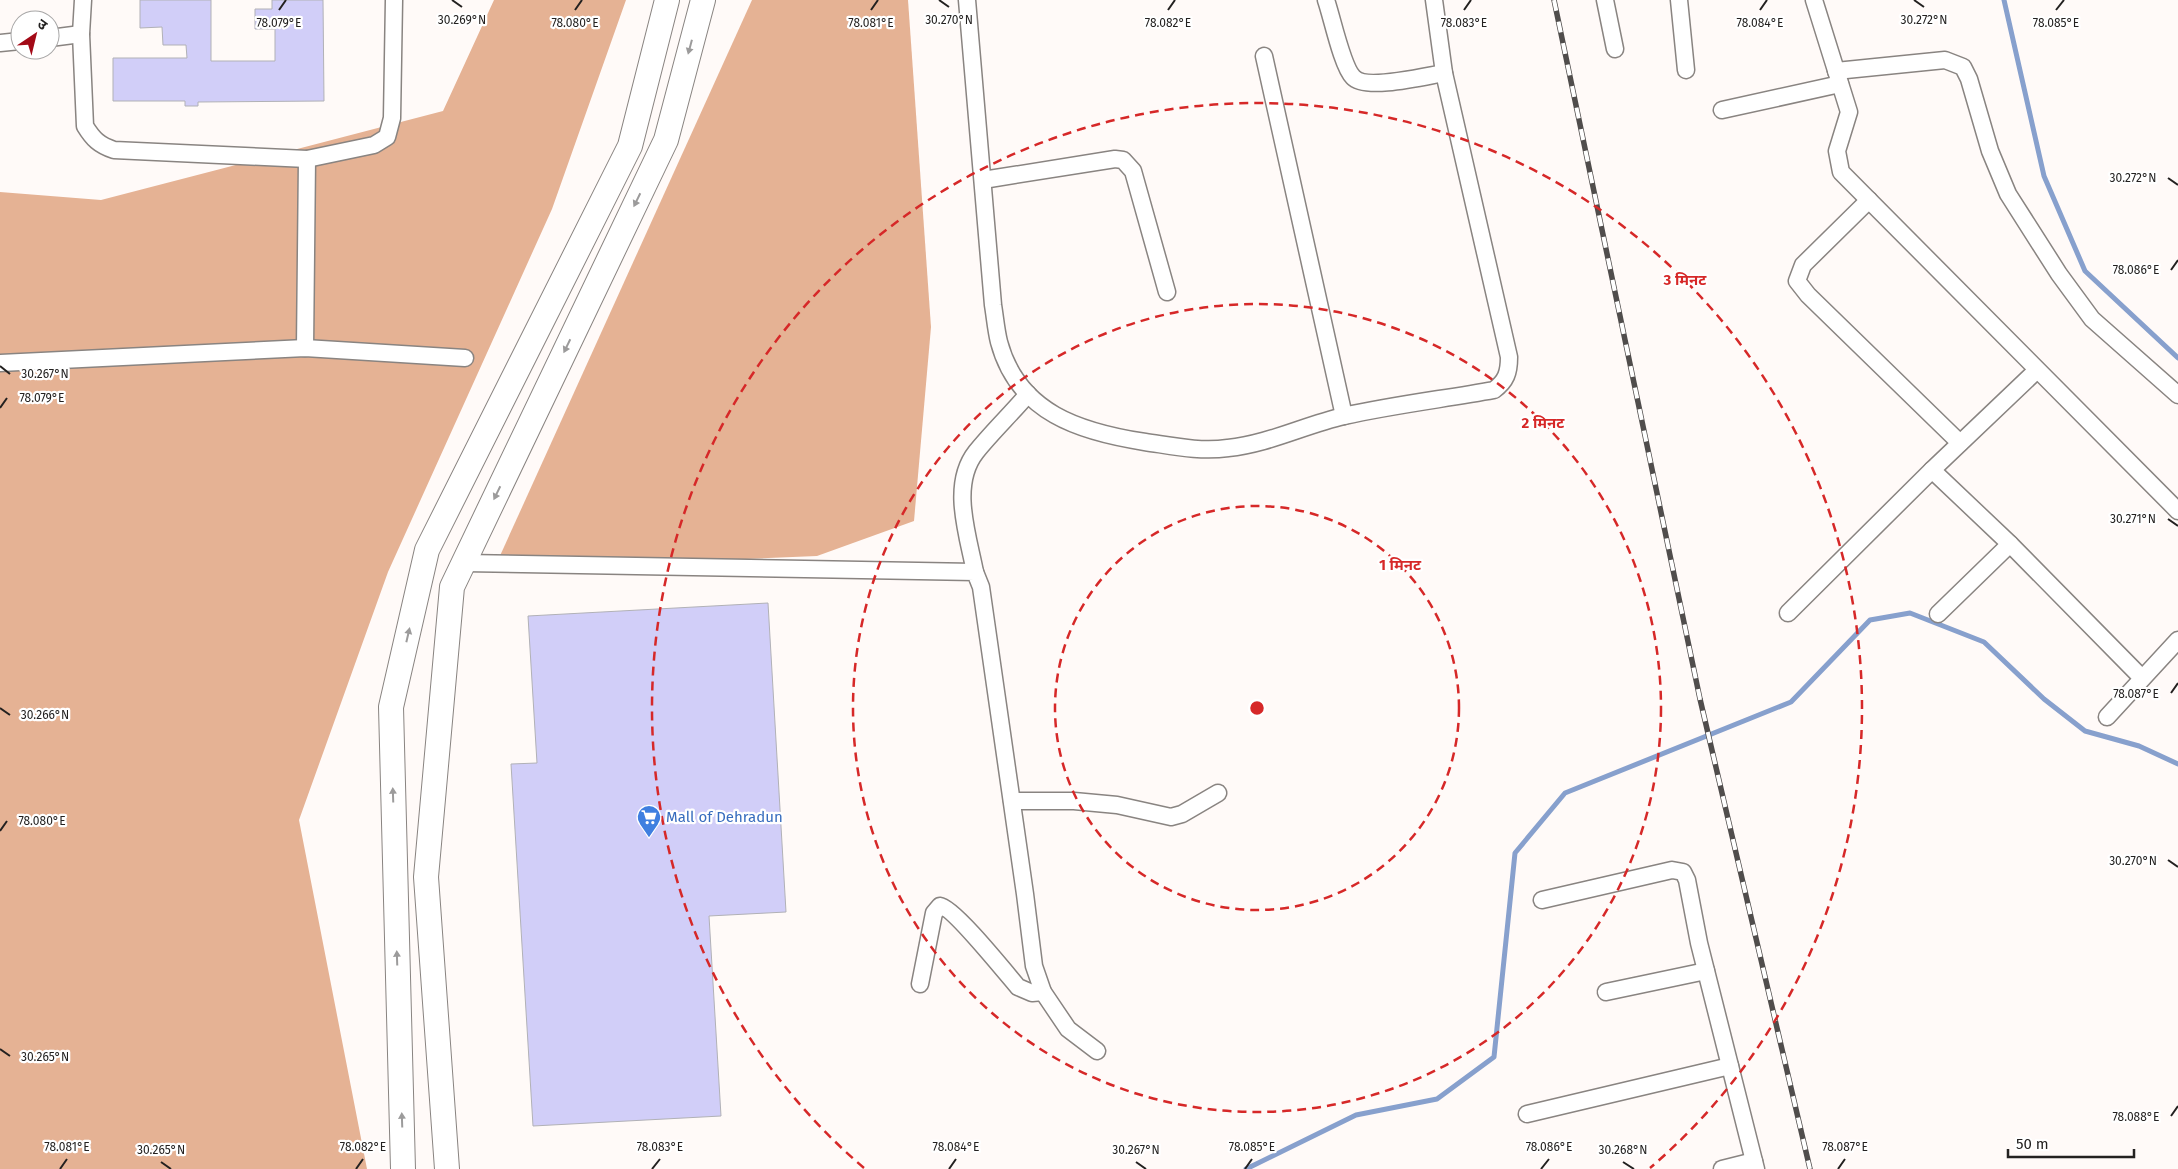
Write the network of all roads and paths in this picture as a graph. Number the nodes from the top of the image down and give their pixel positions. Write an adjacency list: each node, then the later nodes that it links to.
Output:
1 (83, 0): 11 (street)
2 (394, 0): 19 (street)
3 (667, 0): 52 (highway, one-way to 3)
4 (703, 0): 34 (highway, one-way to 34)
5 (968, 0): 20 (street)
6 (1326, 0): 16 (street)
7 (1434, 0): 16 (street)
8 (1605, 0): 13 (street)
9 (1679, 0): 15 (street)
10 (1814, 0): 17 (street)
11 (81, 34): 12 (street); 19 (street)
12 (60, 37)
13 (1615, 49)
14 (1264, 56): 29 (street)
15 (1686, 70)
16 (1444, 73): 29 (street)
17 (1838, 78): 18 (street); 21 (street); 28 (street)
18 (1722, 110)
19 (307, 159): 23 (street)
20 (983, 180): 22 (street); 27 (street)
21 (1869, 200): 26 (street); 30 (street)
22 (1167, 292)
23 (305, 348): 24 (street); 25 (street)
24 (464, 358)
25 (0, 363)
26 (2037, 370): 30 (street); 32 (street)
27 (1028, 394): 29 (street); 35 (street)
28 (2178, 395)
29 (1344, 416)
30 (1960, 443): 31 (street)
31 (1932, 470): 33 (street); 36 (street)
32 (2178, 511)
33 (2010, 544): 37 (street); 39 (street)
34 (464, 562): 35 (street); 53 (highway)
35 (975, 572): 42 (street)
36 (1788, 613)
37 (1938, 614)
38 (2178, 640): 39 (street)
39 (2142, 678): 40 (street)
40 (2107, 717)
41 (1218, 794): 42 (street)
42 (1012, 801): 46 (street)
43 (1542, 900): 44 (street)
44 (1706, 971): 47 (street); 49 (street)
45 (920, 984): 46 (street)
46 (1043, 992): 48 (street)
47 (1606, 992)
48 (1097, 1051)
49 (1730, 1066): 50 (street); 51 (street)
50 (1527, 1114)
51 (1755, 1165): 54 (street)
52 (403, 1169)
53 (447, 1169)
54 (1722, 1169)

